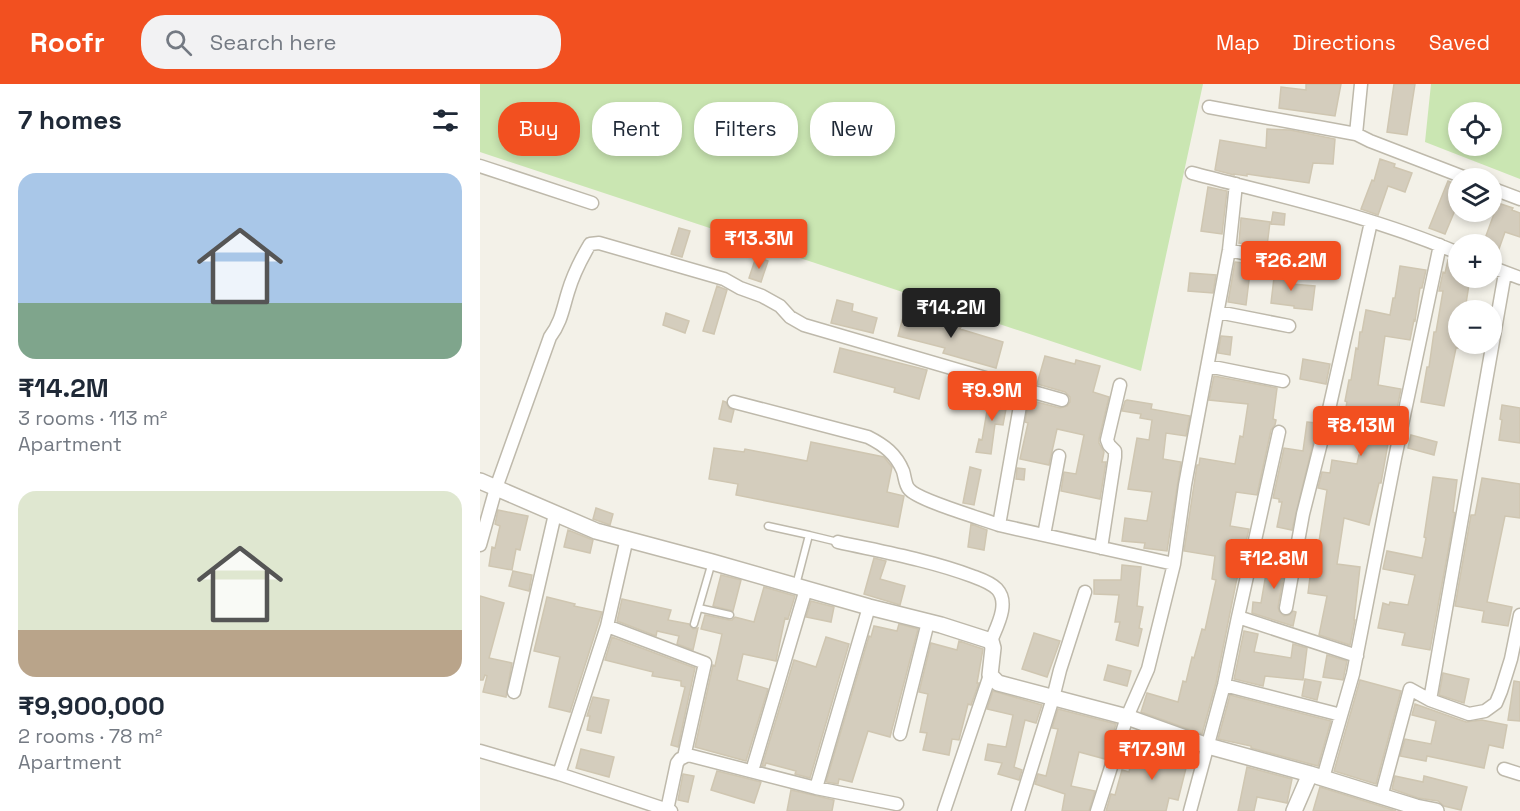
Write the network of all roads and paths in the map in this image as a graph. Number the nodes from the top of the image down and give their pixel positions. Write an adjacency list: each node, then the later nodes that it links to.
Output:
1 (1361, 84): 3 (street)
2 (1209, 107): 3 (street)
3 (1356, 134): 5 (street)
4 (480, 166): 10 (street)
5 (1448, 171)
6 (1192, 172): 7 (street)
7 (1236, 184): 11 (street); 14 (street)
8 (1502, 192): 9 (street)
9 (1520, 199)
10 (592, 204)
11 (1371, 222): 12 (street); 46 (street)
12 (1440, 245): 13 (street); 54 (street)
13 (1448, 249)
14 (1229, 250): 15 (street); 19 (street)
15 (1291, 264)
16 (1502, 272): 17 (street)
17 (1505, 273): 18 (street); 59 (street)
18 (1520, 278)
19 (1218, 312): 20 (street); 21 (street)
20 (1289, 326)
21 (1208, 366): 22 (street); 41 (street)
22 (1283, 381)
23 (1120, 385): 39 (street)
24 (1023, 389): 25 (street); 30 (street); 32 (street)
25 (1062, 400)
26 (734, 402): 32 (street)
27 (1279, 432): 49 (street)
28 (1059, 456): 34 (street)
29 (480, 481): 30 (street)
30 (496, 488): 31 (street); 38 (street)
31 (555, 514): 36 (street); 57 (street)
32 (999, 525): 34 (street)
33 (768, 526): 35 (lane)
34 (1044, 535): 39 (street)
35 (809, 536): 37 (lane); 42 (lane)
36 (627, 538): 40 (street); 52 (street)
37 (838, 542): 53 (street)
38 (480, 545)
39 (1101, 548): 41 (street)
40 (712, 562): 42 (street); 45 (lane)
41 (1174, 564): 61 (street)
42 (801, 587): 44 (street); 67 (street)
43 (1086, 592): 58 (street)
44 (869, 607): 50 (street); 71 (street)
45 (699, 608): 47 (lane); 51 (lane)
46 (1286, 608)
47 (730, 615)
48 (1520, 615): 59 (street)
49 (1238, 617): 54 (street); 56 (street)
50 (928, 622): 53 (street); 62 (street)
51 (694, 624)
52 (607, 626): 65 (street); 68 (street)
53 (991, 641): 55 (street)
54 (1357, 656): 60 (street)
55 (990, 675): 58 (street); 75 (street)
56 (1224, 685): 60 (street); 63 (street)
57 (514, 692)
58 (1053, 698): 61 (street); 76 (street)
59 (1430, 700): 72 (street)
60 (1341, 715): 70 (street)
61 (1127, 717): 63 (street); 77 (street)
62 (900, 734)
63 (1208, 746): 70 (street); 78 (street)
64 (480, 751): 68 (street)
65 (684, 757): 67 (street); 74 (street)
66 (1504, 769): 69 (street)
67 (752, 771): 71 (street)
68 (559, 774): 74 (street)
69 (1520, 774)
70 (1316, 776): 72 (street); 79 (street)
71 (816, 788): 73 (street)
72 (1381, 797): 80 (street)
73 (896, 808)
74 (669, 810)
75 (944, 811)
76 (1018, 811)
77 (1097, 811)
78 (1191, 811)
79 (1294, 811)
80 (1436, 811)

